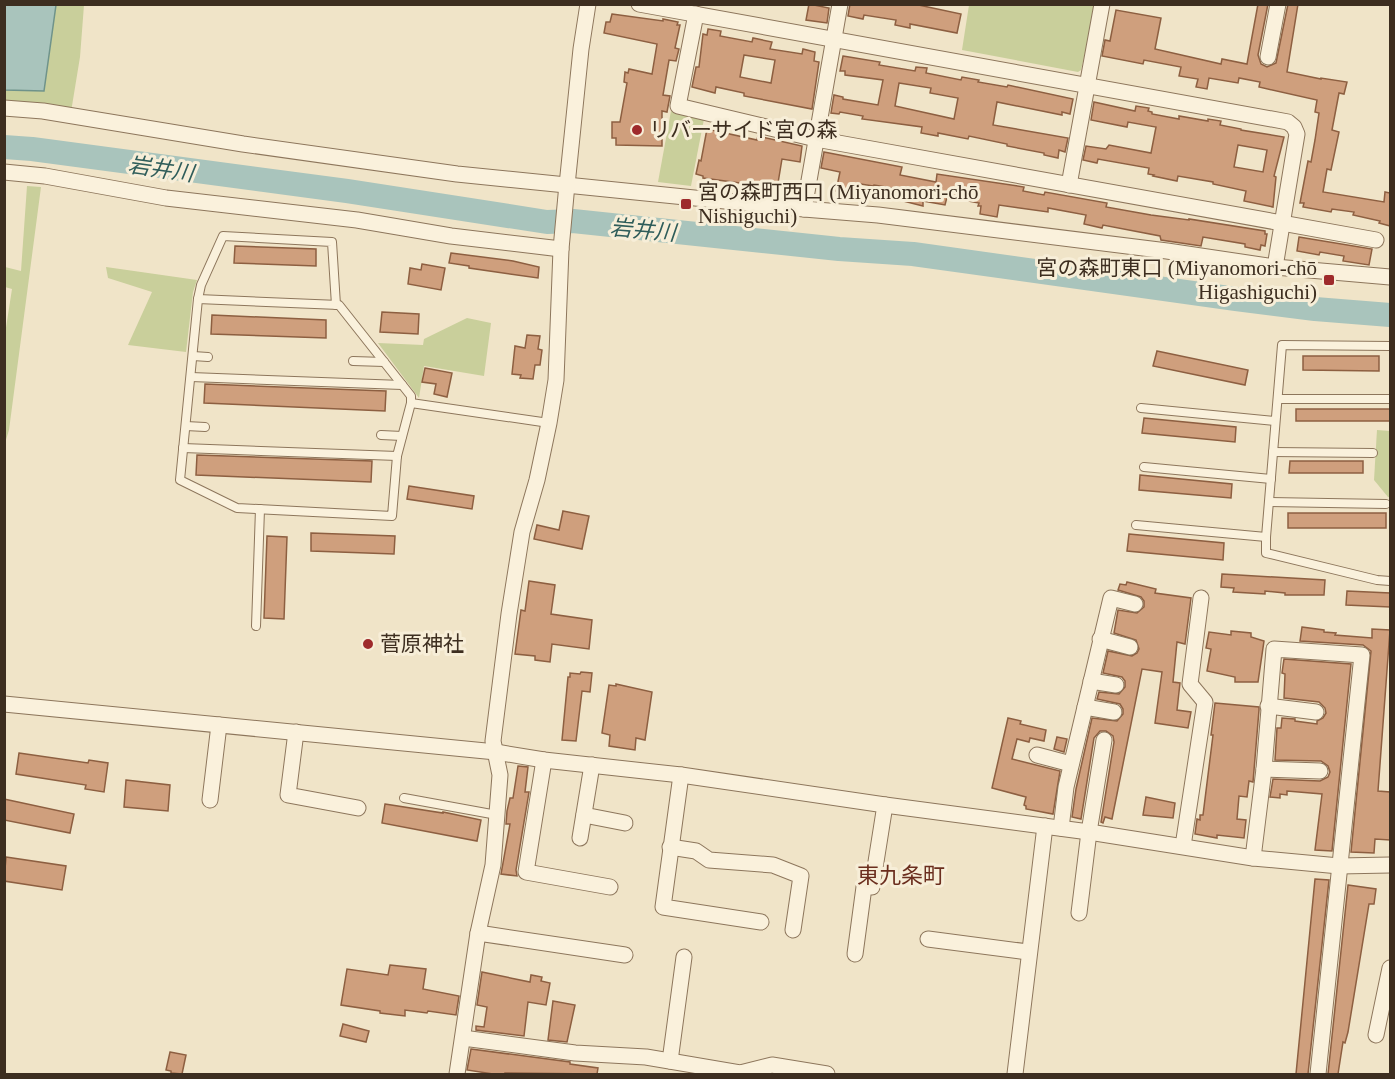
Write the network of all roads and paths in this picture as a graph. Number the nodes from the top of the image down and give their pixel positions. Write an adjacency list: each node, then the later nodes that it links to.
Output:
1 (588, 4): 14 (street)
2 (639, 4): 6 (street)
3 (840, 4): 7 (street)
4 (1102, 4): 9 (street)
5 (1278, 4): 8 (street)
6 (696, 14): 7 (street); 11 (street)
7 (834, 41): 9 (street); 11 (street)
8 (1268, 57)
9 (1087, 86): 13 (street); 16 (street)
10 (4, 108): 14 (street)
11 (816, 139): 13 (street); 15 (street)
12 (4, 172): 18 (street)
13 (1069, 185): 16 (street)
14 (566, 190): 15 (street); 18 (street)
15 (804, 209): 19 (street)
16 (1281, 223): 17 (street); 19 (street)
17 (1376, 240)
18 (562, 246): 35 (street)
19 (1275, 267): 20 (street)
20 (1390, 277)
21 (198, 299): 22 (lane); 22 (lane); 24 (lane)
22 (336, 305): 27 (lane)
23 (1390, 346): 30 (lane)
24 (192, 356): 25 (lane); 28 (lane)
25 (208, 357)
26 (353, 361): 27 (lane)
27 (384, 362): 29 (lane)
28 (190, 377): 29 (lane); 36 (lane)
29 (402, 385): 32 (lane)
30 (1278, 399): 31 (lane); 34 (lane)
31 (1390, 399)
32 (411, 403): 35 (lane); 39 (lane)
33 (1141, 408): 34 (lane)
34 (1275, 421): 41 (lane)
35 (549, 423): 67 (street)
36 (186, 426): 37 (lane); 40 (lane)
37 (205, 427)
38 (381, 435): 39 (lane)
39 (402, 436): 43 (lane)
40 (183, 448): 43 (lane); 48 (lane)
41 (1273, 452): 42 (lane); 45 (lane)
42 (1373, 453)
43 (397, 456): 48 (lane)
44 (1143, 466): 45 (lane)
45 (1271, 478): 46 (lane)
46 (1270, 502): 47 (lane); 50 (lane)
47 (1386, 504)
48 (260, 509): 54 (lane)
49 (1136, 525): 50 (lane)
50 (1266, 537): 51 (lane)
51 (1390, 581)
52 (1201, 598): 86 (street)
53 (1135, 604): 55 (street)
54 (256, 626)
55 (1100, 639): 56 (street); 57 (street)
56 (1130, 646)
57 (1091, 681): 58 (street); 61 (street)
58 (1116, 686)
59 (4, 704): 64 (street)
60 (1268, 706): 63 (street); 72 (street); 89 (street)
61 (1085, 707): 62 (street); 70 (street)
62 (1114, 712)
63 (1316, 712)
64 (219, 725): 65 (street); 76 (street)
65 (297, 732): 67 (street); 78 (street)
66 (1104, 740): 84 (street)
67 (496, 752): 69 (street); 79 (street)
68 (1037, 755): 70 (street)
69 (544, 760): 71 (street); 91 (street)
70 (1071, 764): 83 (street)
71 (592, 765): 74 (street); 80 (street)
72 (1264, 769): 73 (street); 88 (street)
73 (1320, 771)
74 (681, 775): 77 (street); 87 (street)
75 (404, 798): 79 (lane)
76 (210, 800)
77 (885, 805): 82 (street); 98 (street)
78 (358, 808)
79 (497, 815): 95 (street)
80 (584, 815): 81 (street); 85 (street)
81 (625, 823)
82 (1045, 826): 83 (street); 97 (street)
83 (1061, 828): 84 (street)
84 (1089, 832): 86 (street); 92 (street)
85 (580, 838)
86 (1183, 846): 88 (street)
87 (670, 847): 93 (street); 94 (street)
88 (1253, 858): 89 (street)
89 (1339, 866): 90 (street); 110 (street)
90 (1390, 866)
91 (610, 887)
92 (1079, 913)
93 (760, 922)
94 (793, 930)
95 (478, 933): 99 (street); 103 (street)
96 (928, 939): 97 (street)
97 (1028, 952): 109 (street)
98 (855, 954)
99 (625, 955)
100 (684, 957): 104 (street)
101 (1390, 968): 102 (street)
102 (1376, 1035)
103 (463, 1038): 104 (street); 107 (street)
104 (670, 1061): 106 (street)
105 (788, 1071): 106 (street); 108 (street)
106 (719, 1072)
107 (458, 1074)
108 (826, 1074)
109 (1015, 1074)
110 (1318, 1074)

